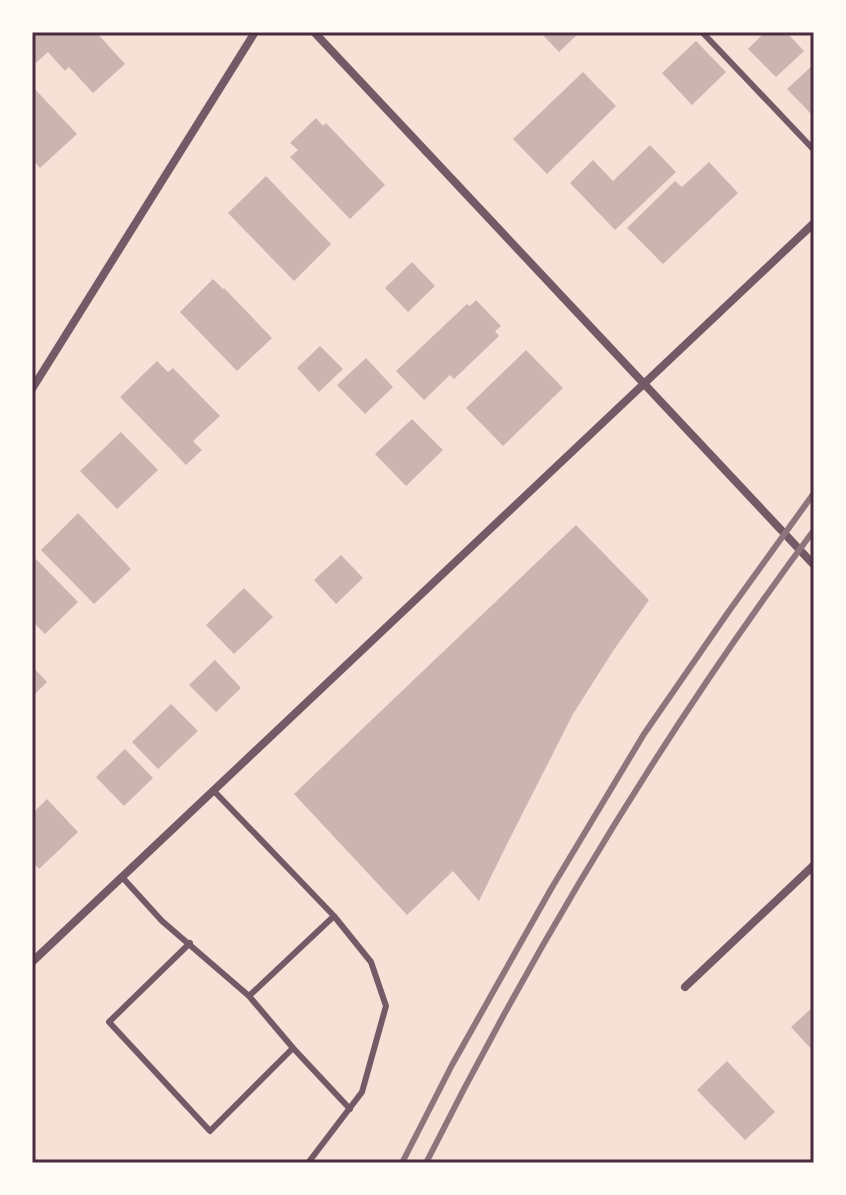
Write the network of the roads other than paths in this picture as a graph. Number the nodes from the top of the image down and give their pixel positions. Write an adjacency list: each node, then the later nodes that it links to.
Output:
1 (255, 32): 7 (street)
2 (314, 32): 6 (street)
3 (702, 32): 4 (lane)
4 (814, 150)
5 (814, 223): 6 (street)
6 (643, 384): 8 (street); 9 (street)
7 (32, 389)
8 (814, 565)
9 (213, 790): 11 (street); 12 (lane)
10 (814, 865): 15 (street)
11 (122, 877): 13 (lane); 14 (street)
12 (334, 916): 16 (lane); 18 (lane)
13 (190, 943): 16 (lane); 17 (lane)
14 (32, 962)
15 (685, 987)
16 (249, 996): 17 (lane)
17 (293, 1048): 18 (lane)
18 (350, 1109): 19 (lane)
19 (308, 1163)

